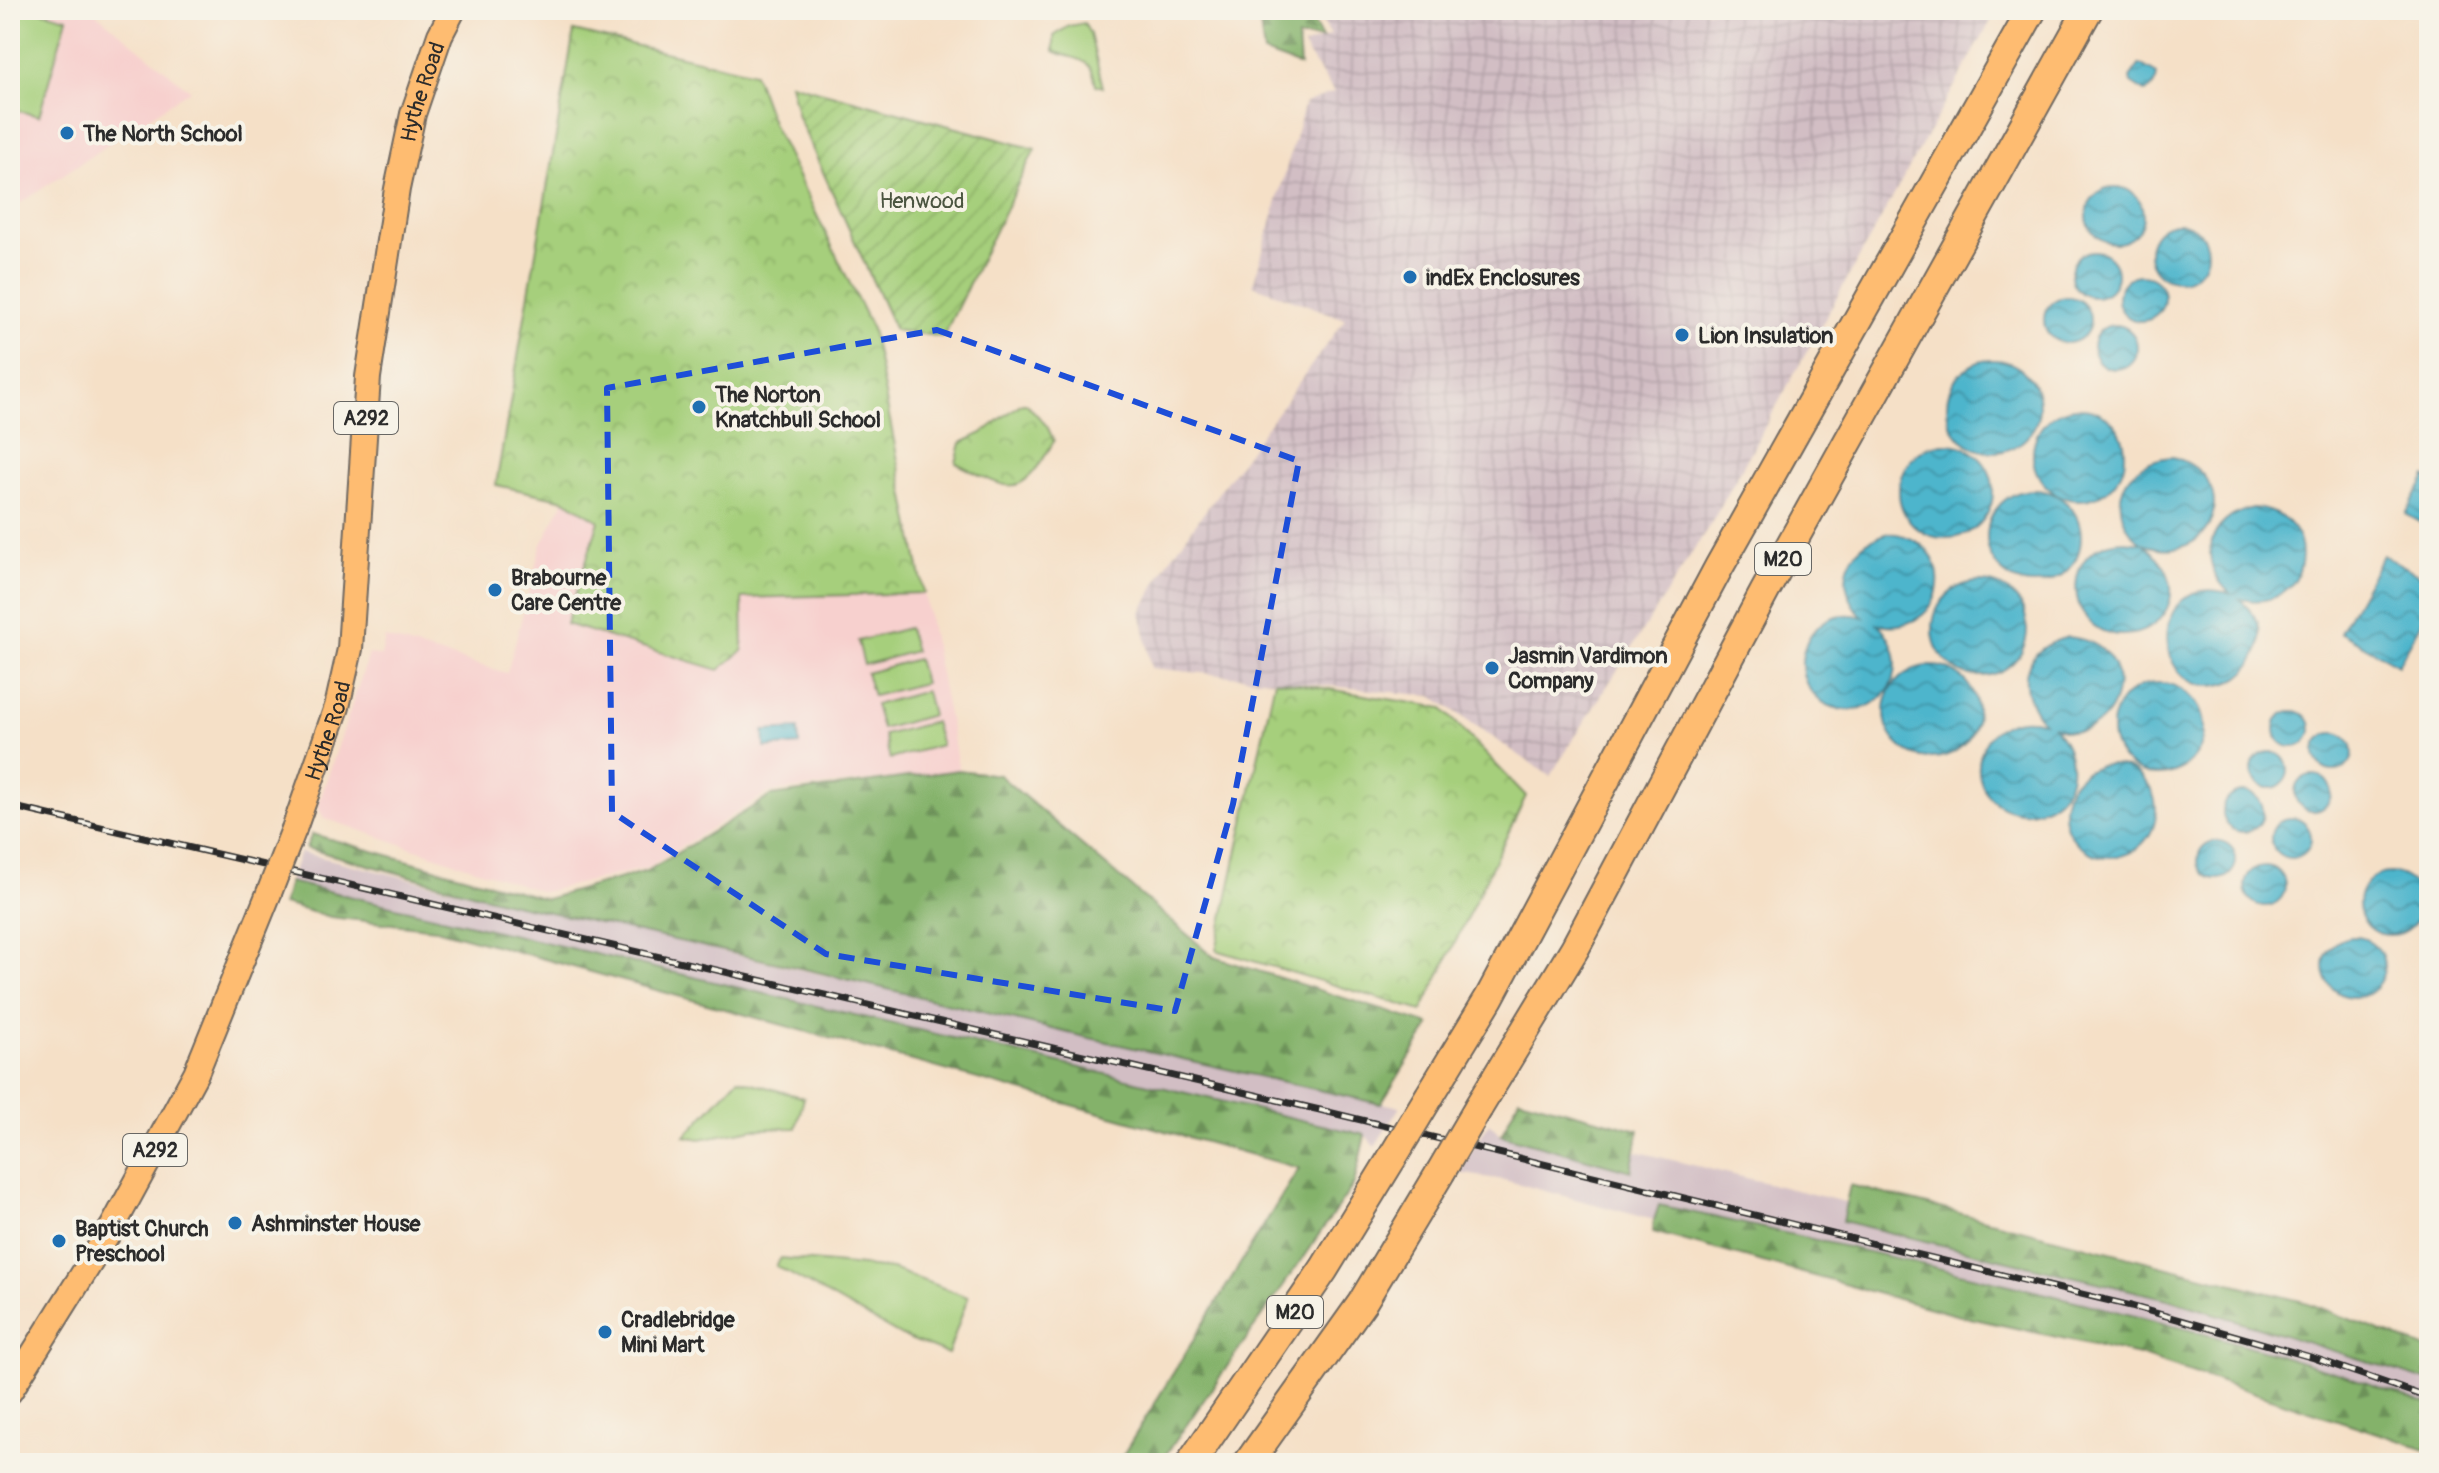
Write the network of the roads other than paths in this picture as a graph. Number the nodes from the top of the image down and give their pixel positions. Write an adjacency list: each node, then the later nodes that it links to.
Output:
1 (453, 10): 4 (main road, Hythe Road / A292, bridge)
2 (2032, 10): 5 (highway, M20, bridge)
3 (2088, 10): 6 (highway, M20, bridge)
4 (10, 1391)
5 (1191, 1463)
6 (1248, 1463)

